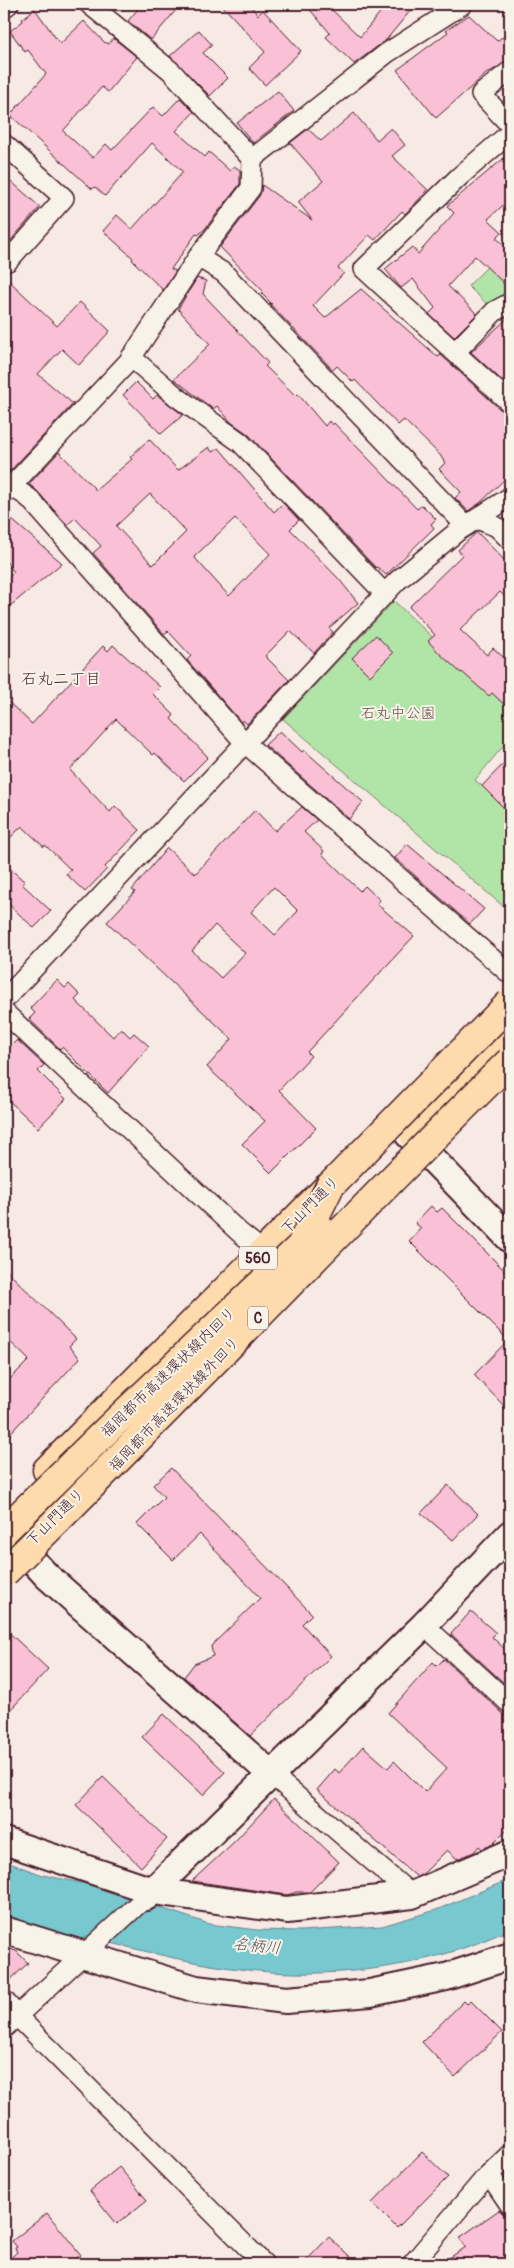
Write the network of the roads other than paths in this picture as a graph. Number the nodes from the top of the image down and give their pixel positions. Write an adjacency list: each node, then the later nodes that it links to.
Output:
1 (9, 4): 4 (street)
2 (89, 4): 9 (street)
3 (463, 4): 9 (street)
4 (4, 8)
5 (510, 71): 6 (street)
6 (510, 125)
7 (510, 134): 13 (street)
8 (4, 144): 10 (street)
9 (252, 159): 11 (street)
10 (4, 257)
11 (198, 257): 14 (street); 18 (street)
12 (510, 303): 13 (street)
13 (456, 351): 15 (street)
14 (131, 357): 16 (street); 20 (street)
15 (510, 403)
16 (6, 487): 21 (street)
17 (510, 498): 18 (street)
18 (471, 522): 19 (street); 20 (street)
19 (510, 540)
20 (385, 594): 21 (street)
21 (245, 743): 22 (street); 23 (street)
22 (510, 974)
23 (4, 1000)
24 (510, 1002): 29 (main road, 下山門通り / 560); 33 (main road, bridge)
25 (4, 1012): 32 (street)
26 (510, 1030): 30 (main road)
27 (510, 1052): 30 (main road, 福岡都市高速環状線内回り / C)
28 (510, 1062): 30 (main road); 33 (main road, 福岡都市高速環状線外回り / C, bridge)
29 (395, 1119): 30 (street); 32 (main road, 下山門通り / 560)
30 (419, 1144): 31 (street); 36 (main road, 福岡都市高速環状線内回り / C, bridge)
31 (510, 1239)
32 (264, 1252): 34 (main road, 下山門通り / 560)
33 (271, 1304): 37 (main road, 福岡都市高速環状線外回り / C, bridge)
34 (4, 1514)
35 (510, 1534): 38 (street)
36 (10, 1537): 37 (main road, 下山門通り); 40 (street)
37 (4, 1571)
38 (424, 1625): 39 (street); 40 (street)
39 (510, 1704)
40 (271, 1774): 43 (street); 44 (street)
41 (4, 1841): 43 (street)
42 (510, 1853): 44 (street)
43 (150, 1894): 44 (street); 46 (street)
44 (412, 1895)
45 (4, 1930): 46 (street)
46 (88, 1950): 47 (street); 49 (street)
47 (510, 1956)
48 (4, 2000): 49 (street)
49 (11, 2022): 53 (street)
50 (510, 2154): 51 (street)
51 (489, 2174): 52 (street); 54 (street)
52 (510, 2205)
53 (264, 2264)
54 (412, 2264)

